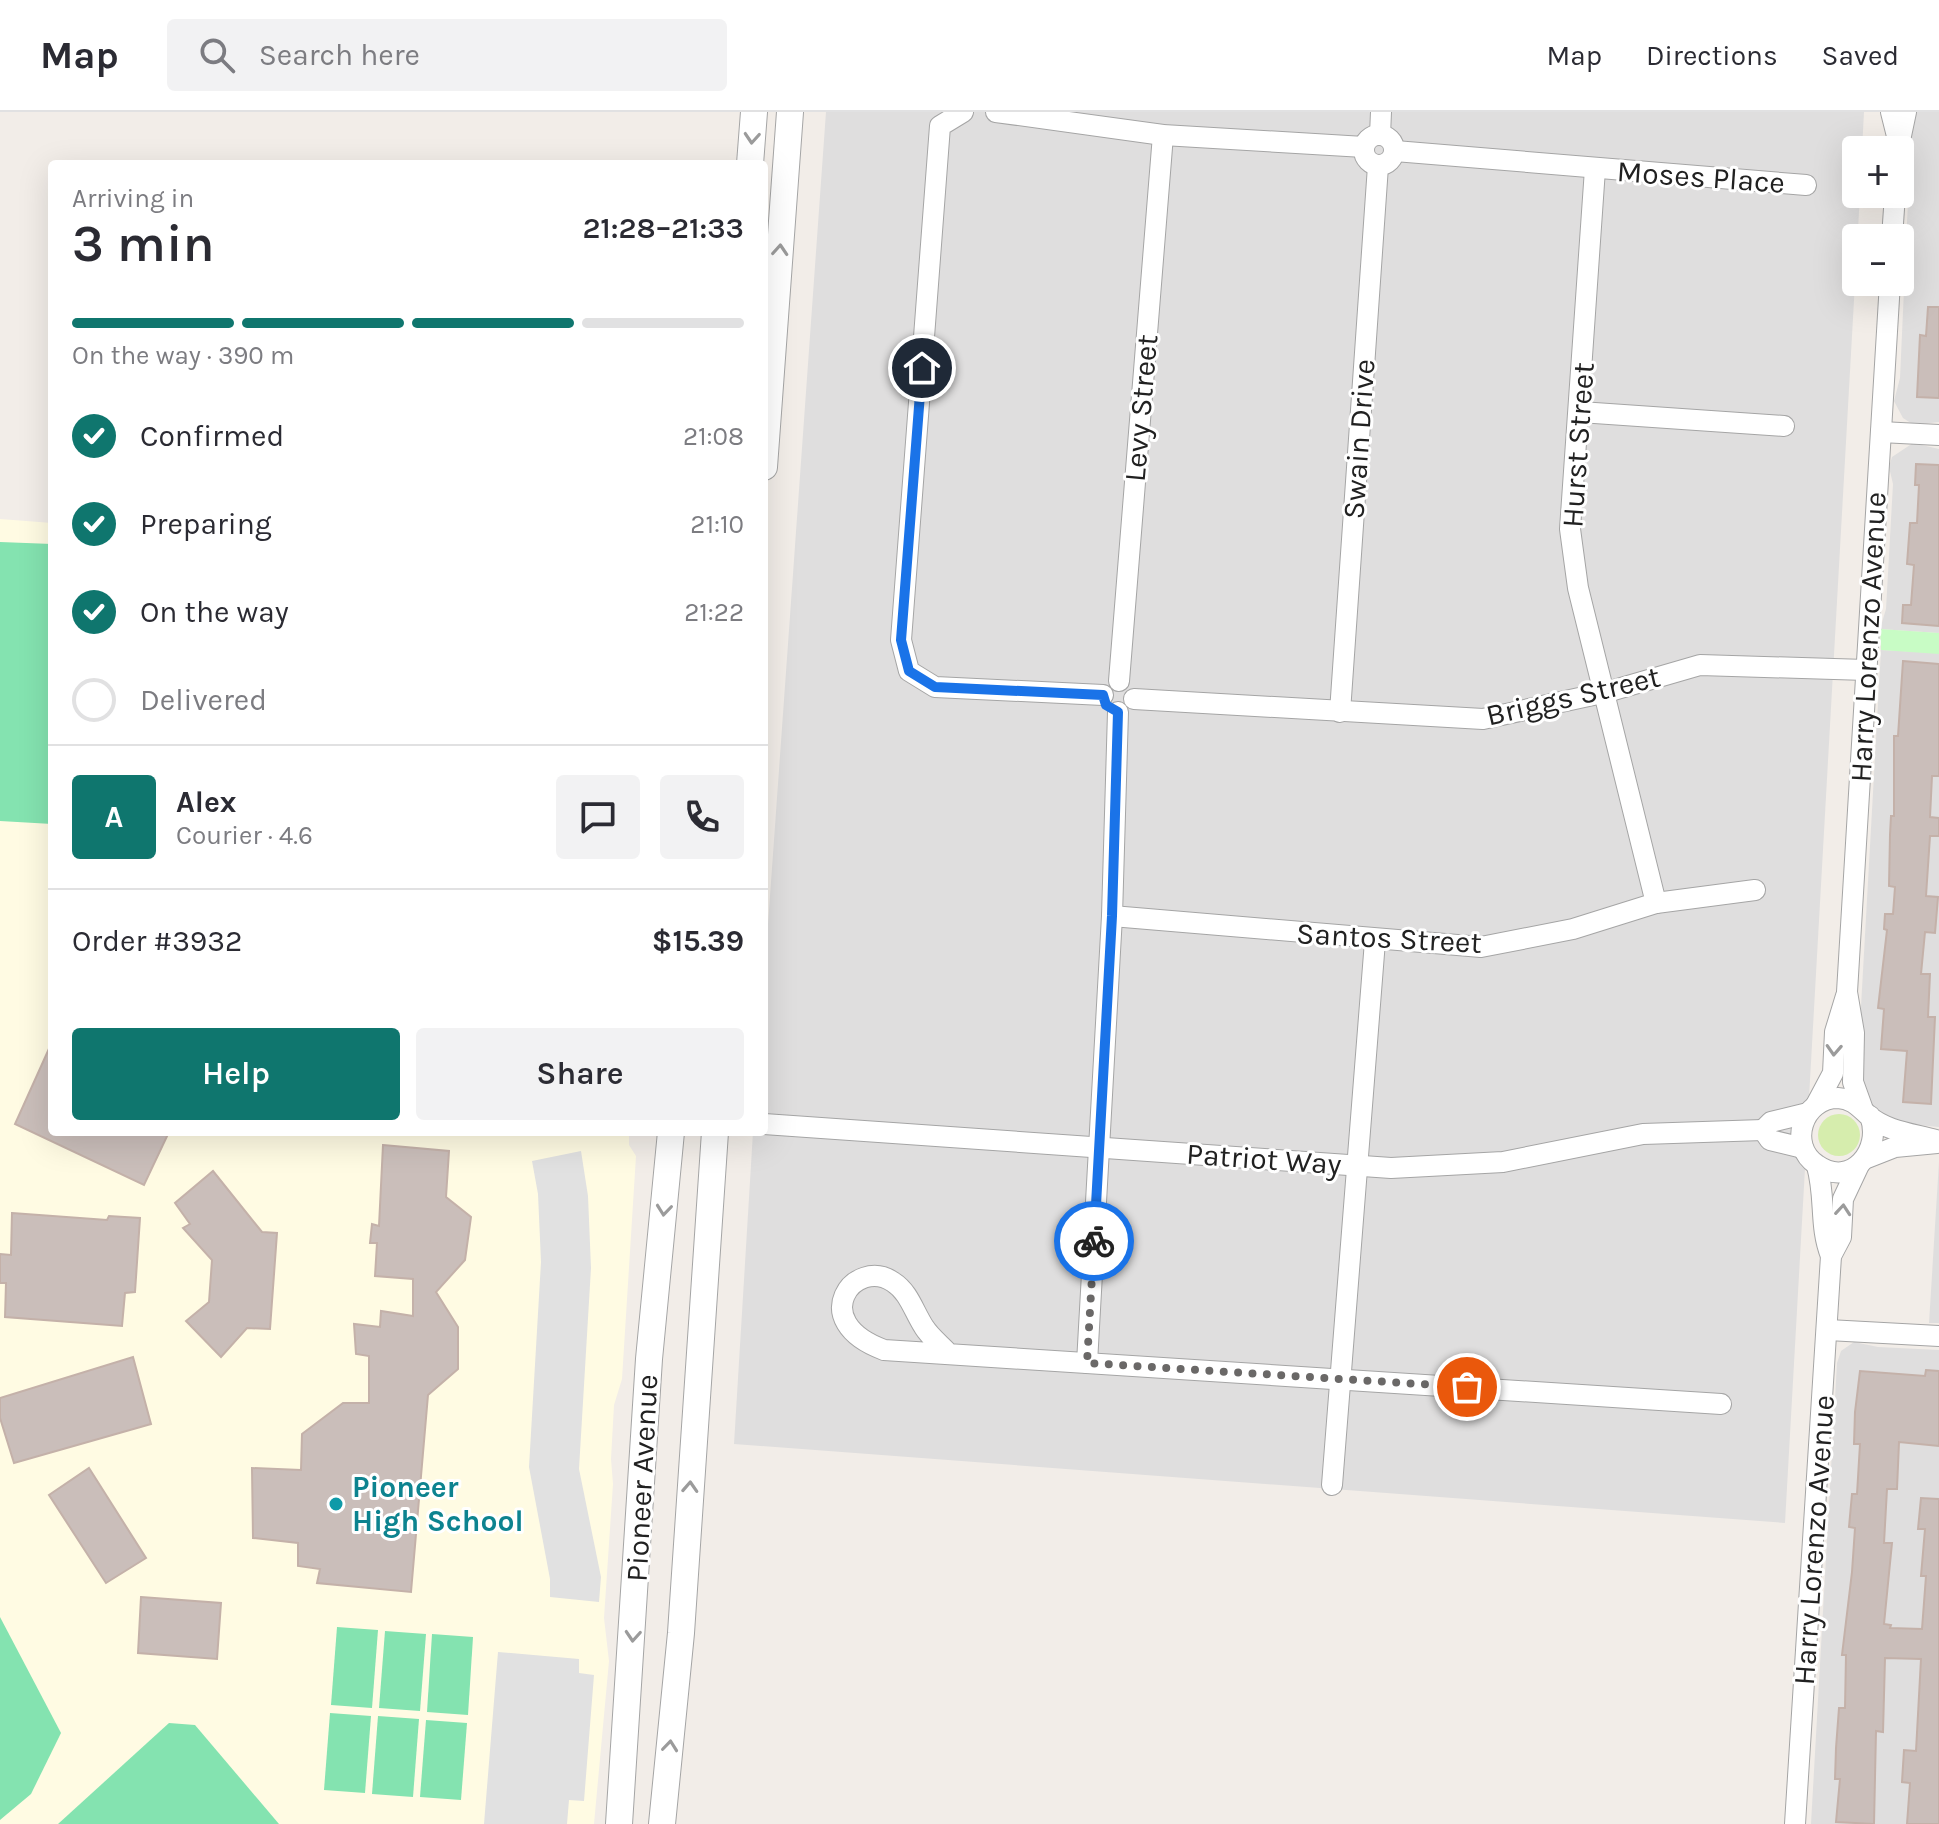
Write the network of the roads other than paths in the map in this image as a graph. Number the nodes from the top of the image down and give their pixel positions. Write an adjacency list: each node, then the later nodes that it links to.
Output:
1 (754, 112): 13 (street, one-way to 13)
2 (790, 112): 18 (street, one-way to 2)
3 (963, 112): 26 (street)
4 (996, 112): 8 (street)
5 (1381, 112): 11 (street)
6 (1891, 112): 9 (street)
7 (1906, 112): 10 (street)
8 (1163, 135): 11 (street); 24 (street, Levy Street)
9 (1896, 136)
10 (1900, 136)
11 (1372, 141): 12 (street); 14 (street)
12 (1395, 151): 14 (street); 15 (street, Moses Place)
13 (750, 160)
14 (1378, 166): 28 (street, Swain Drive)
15 (1595, 169): 16 (street, Moses Place); 19 (street, Hurst Street)
16 (1806, 185)
17 (1889, 296): 21 (street, Harry Lorenzo Avenue)
18 (768, 412)
19 (1580, 412): 20 (street); 25 (street, Hurst Street)
20 (1784, 426)
21 (1881, 432): 22 (street); 23 (street, Harry Lorenzo Avenue)
22 (1939, 435)
23 (1866, 670): 25 (street, Briggs Street); 33 (street, Harry Lorenzo Avenue)
24 (1119, 681): 26 (street); 27 (street)
25 (1607, 692): 28 (street, Briggs Street); 30 (street, Hurst Street)
26 (1103, 695): 27 (street)
27 (1126, 706): 28 (street, Briggs Street); 31 (street)
28 (1340, 712)
29 (1755, 890): 30 (street, Santos Street)
30 (1656, 903): 32 (street, Santos Street)
31 (1112, 916): 32 (street, Santos Street); 41 (street)
32 (1375, 941): 44 (street)
33 (1847, 992): 34 (street, Harry Lorenzo Avenue, one-way to 34); 35 (street, Harry Lorenzo Avenue)
34 (1812, 1109): 35 (street); 37 (street); 42 (street)
35 (1866, 1112): 40 (street); 43 (street)
36 (768, 1124): 41 (street, Patriot Way)
37 (1763, 1130): 42 (street); 44 (street, Patriot Way)
38 (671, 1136): 54 (street, Pioneer Avenue, one-way to 54)
39 (715, 1136): 55 (street, Pioneer Avenue, one-way to 39)
40 (1939, 1142): 43 (street)
41 (1099, 1146): 44 (street, Patriot Way); 50 (street)
42 (1803, 1148): 45 (street)
43 (1863, 1162): 45 (street); 46 (street, Harry Lorenzo Avenue, one-way to 43)
44 (1359, 1166): 51 (street)
45 (1817, 1166): 46 (street, Harry Lorenzo Avenue)
46 (1831, 1256): 47 (street, Harry Lorenzo Avenue)
47 (1828, 1330): 48 (street); 56 (street, Harry Lorenzo Avenue)
48 (1939, 1336)
49 (949, 1354): 49 (street); 50 (street)
50 (1087, 1363): 51 (street)
51 (1339, 1379): 52 (street); 53 (street)
52 (1721, 1404)
53 (1332, 1485)
54 (619, 1824)
55 (662, 1824)
56 (1795, 1824)

